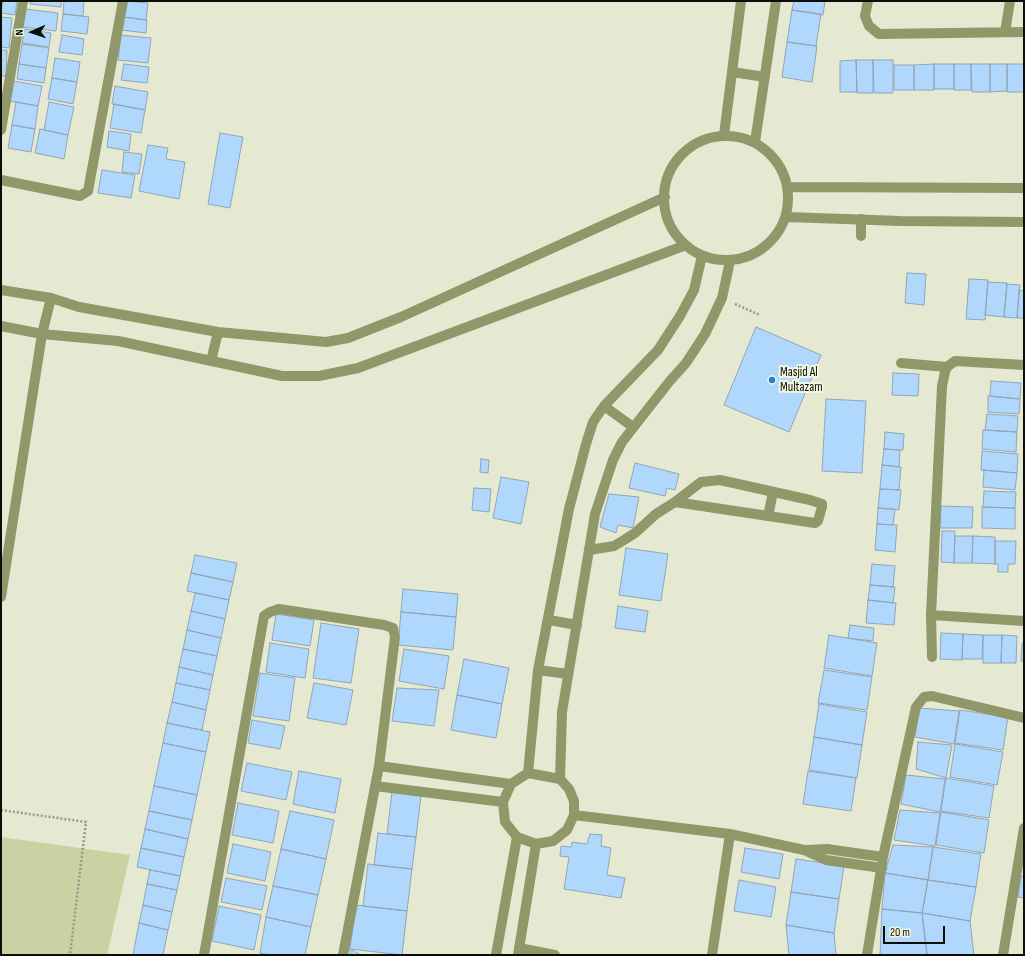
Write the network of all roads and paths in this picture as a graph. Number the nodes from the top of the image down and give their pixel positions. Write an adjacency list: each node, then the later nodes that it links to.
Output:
1 (23, 1): 11 (street)
2 (122, 1): 14 (street)
3 (741, 1): 9 (street)
4 (776, 1): 10 (street)
5 (868, 1): 7 (street)
6 (1010, 1): 7 (street)
7 (1005, 32): 8 (street)
8 (1024, 32)
9 (732, 72): 10 (street); 12 (street)
10 (765, 77): 13 (street)
11 (1, 130)
12 (724, 135): 13 (street); 17 (street)
13 (755, 142): 15 (street)
14 (1, 180)
15 (788, 187): 16 (street); 18 (street)
16 (1024, 188)
17 (665, 196): 22 (street); 30 (street)
18 (787, 217): 19 (street); 24 (street)
19 (861, 219): 20 (street); 21 (street)
20 (1024, 222)
21 (861, 236)
22 (686, 246): 23 (street); 32 (street)
23 (702, 256): 24 (street); 36 (street)
24 (730, 261): 27 (street)
25 (1, 290): 26 (street)
26 (51, 298): 30 (street); 31 (street)
27 (722, 298): 28 (path); 37 (street)
28 (760, 315)
29 (1, 326): 31 (street)
30 (218, 332): 32 (street)
31 (42, 334): 32 (street); 42 (street)
32 (211, 361)
33 (901, 363): 35 (street)
34 (1024, 365): 35 (street)
35 (947, 367): 44 (street)
36 (604, 406): 37 (street); 45 (street)
37 (633, 428): 41 (street)
38 (773, 492): 39 (street); 40 (street); 40 (street)
39 (675, 502): 40 (street); 41 (street)
40 (768, 516)
41 (589, 550): 47 (street)
42 (2, 586): 43 (street)
43 (1, 597)
44 (931, 615): 46 (street); 48 (street)
45 (549, 620): 47 (street); 49 (street)
46 (1024, 621)
47 (577, 626): 50 (street)
48 (932, 657)
49 (538, 670): 50 (street); 53 (street)
50 (568, 674): 54 (street)
51 (1024, 718): 65 (street)
52 (379, 766): 55 (street); 56 (street); 69 (street)
53 (528, 773): 54 (street); 55 (street)
54 (560, 779): 59 (street)
55 (511, 784): 57 (street)
56 (375, 786): 57 (street); 70 (street)
57 (503, 802): 62 (street)
58 (1, 810): 68 (path)
59 (574, 815): 61 (street); 63 (street)
60 (1024, 828): 75 (street)
61 (730, 834): 64 (street); 73 (street)
62 (518, 837): 63 (street); 71 (street)
63 (536, 844): 67 (street)
64 (804, 850): 65 (street); 66 (street)
65 (883, 857): 66 (street)
66 (882, 868): 74 (street)
67 (519, 952): 72 (street)
68 (70, 955)
69 (204, 955)
70 (343, 955)
71 (496, 955)
72 (555, 955)
73 (712, 955)
74 (867, 955)
75 (1003, 955)

